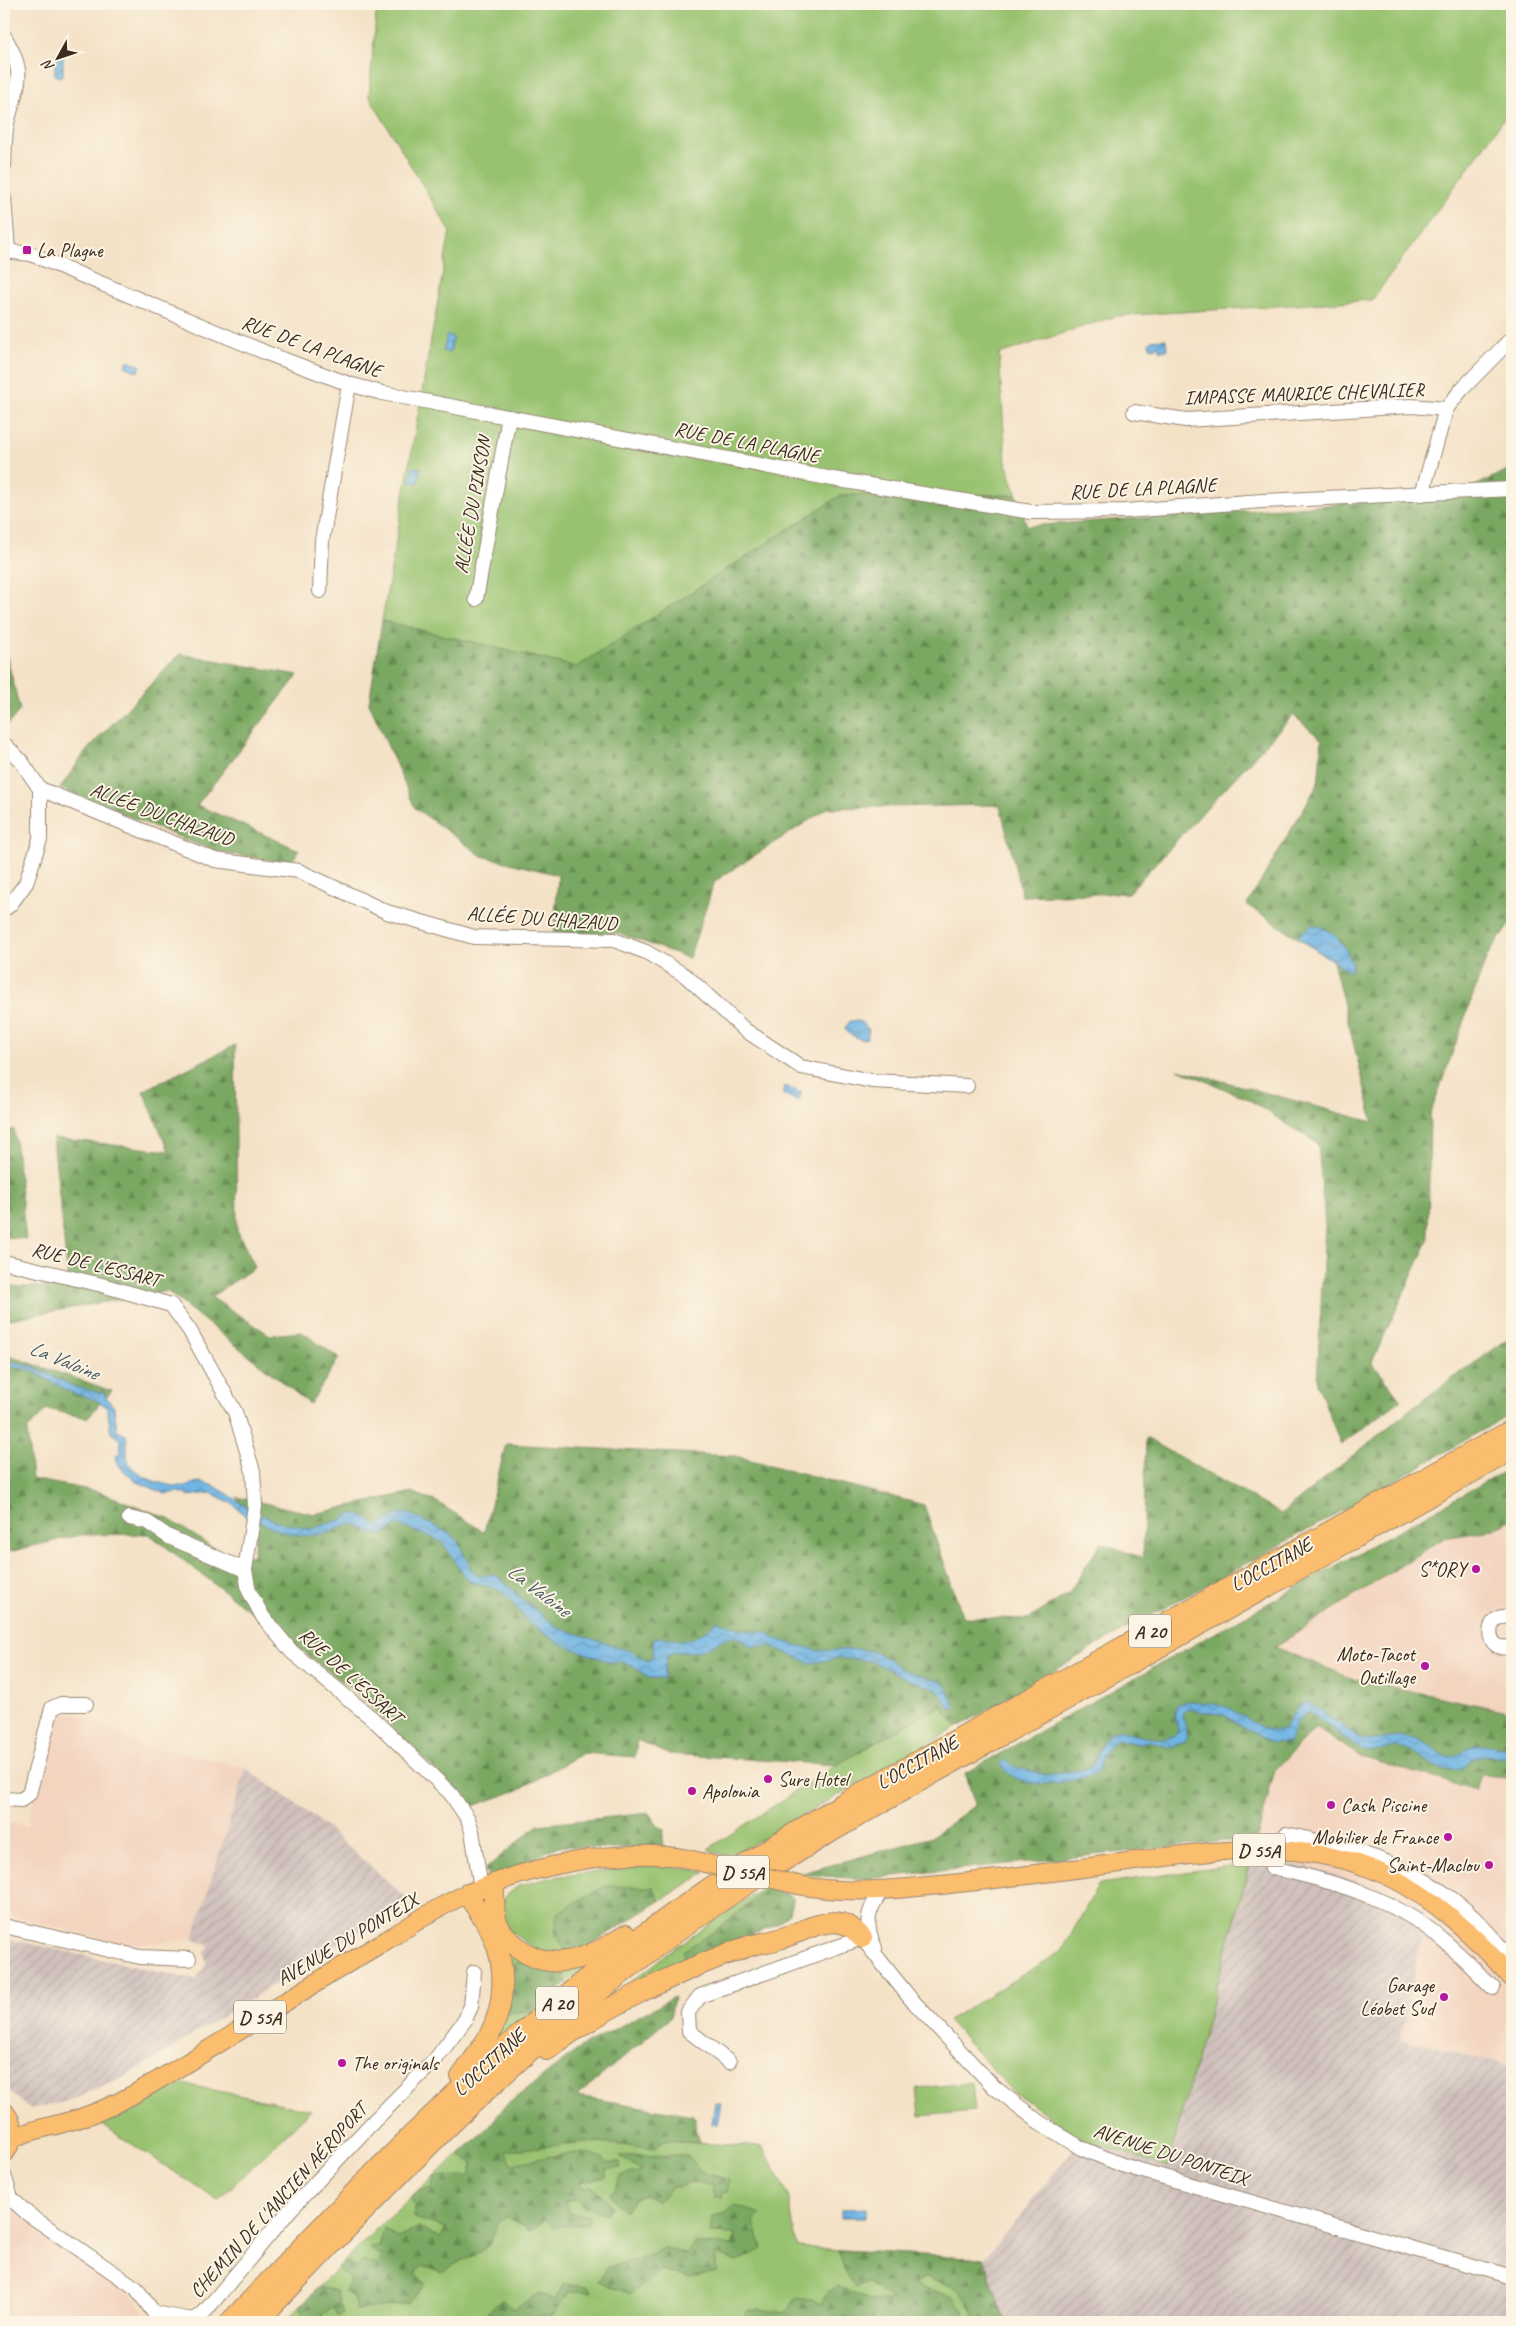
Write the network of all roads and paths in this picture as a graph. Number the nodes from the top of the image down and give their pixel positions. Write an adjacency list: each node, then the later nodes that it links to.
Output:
1 (4, 36): 2 (street)
2 (4, 166)
3 (4, 198): 4 (street)
4 (6, 251): 6 (street, RUE DE LA PLAGNE)
5 (1512, 338): 7 (street)
6 (349, 384): 9 (street, RUE DE LA PLAGNE); 12 (street)
7 (1446, 409): 8 (street, IMPASSE MAURICE CHEVALIER); 11 (street)
8 (1134, 412)
9 (509, 417): 11 (street, RUE DE LA PLAGNE); 13 (street, ALLÉE DU PINSON)
10 (1512, 489): 11 (street, RUE DE LA PLAGNE)
11 (1422, 494)
12 (320, 591)
13 (476, 599)
14 (4, 744): 15 (street)
15 (40, 790): 16 (street); 17 (street, ALLÉE DU CHAZAUD)
16 (4, 910)
17 (967, 1086)
18 (4, 1262): 22 (street, RUE DE L'ESSART)
19 (1512, 1430): 30 (highway, L'OCCITANE / A 20)
20 (1512, 1450): 40 (highway, L'OCCITANE / A 20)
21 (128, 1518): 22 (street)
22 (245, 1570): 28 (street, RUE DE L'ESSART)
23 (1512, 1618): 24 (street)
24 (1512, 1646)
25 (86, 1704): 26 (street)
26 (4, 1799)
27 (1280, 1839): 29 (main road, D 55A); 34 (street); 37 (main road, D 55A); 38 (street)
28 (480, 1889): 29 (main road, AVENUE DU PONTEIX / D 55A, bridge); 30 (highway); 41 (highway); 43 (main road, AVENUE DU PONTEIX / D 55A)
29 (881, 1890): 35 (street)
30 (676, 1910): 41 (highway, L'OCCITANE / A 20)
31 (4, 1926): 33 (street)
32 (862, 1938): 35 (street, AVENUE DU PONTEIX); 39 (street); 40 (highway)
33 (188, 1959)
34 (1512, 1960)
35 (883, 1964): 47 (street, AVENUE DU PONTEIX)
36 (474, 1972): 48 (street, CHEMIN DE L'ANCIEN AÉROPORT)
37 (1512, 1978)
38 (1493, 1988)
39 (730, 2062)
40 (493, 2084): 50 (highway, L'OCCITANE / A 20)
41 (444, 2104): 49 (highway, L'OCCITANE / A 20)
42 (6, 2114): 43 (main road, AVENUE DU PONTEIX / D 55A); 44 (main road)
43 (48, 2126): 44 (main road, AVENUE DU PONTEIX / D 55A)
44 (8, 2146)
45 (4, 2176): 46 (street, CHEMIN DE L'ANCIEN AÉROPORT)
46 (8, 2197): 48 (street, CHEMIN DE L'ANCIEN AÉROPORT)
47 (1512, 2278)
48 (153, 2318)
49 (230, 2322)
50 (257, 2322)

